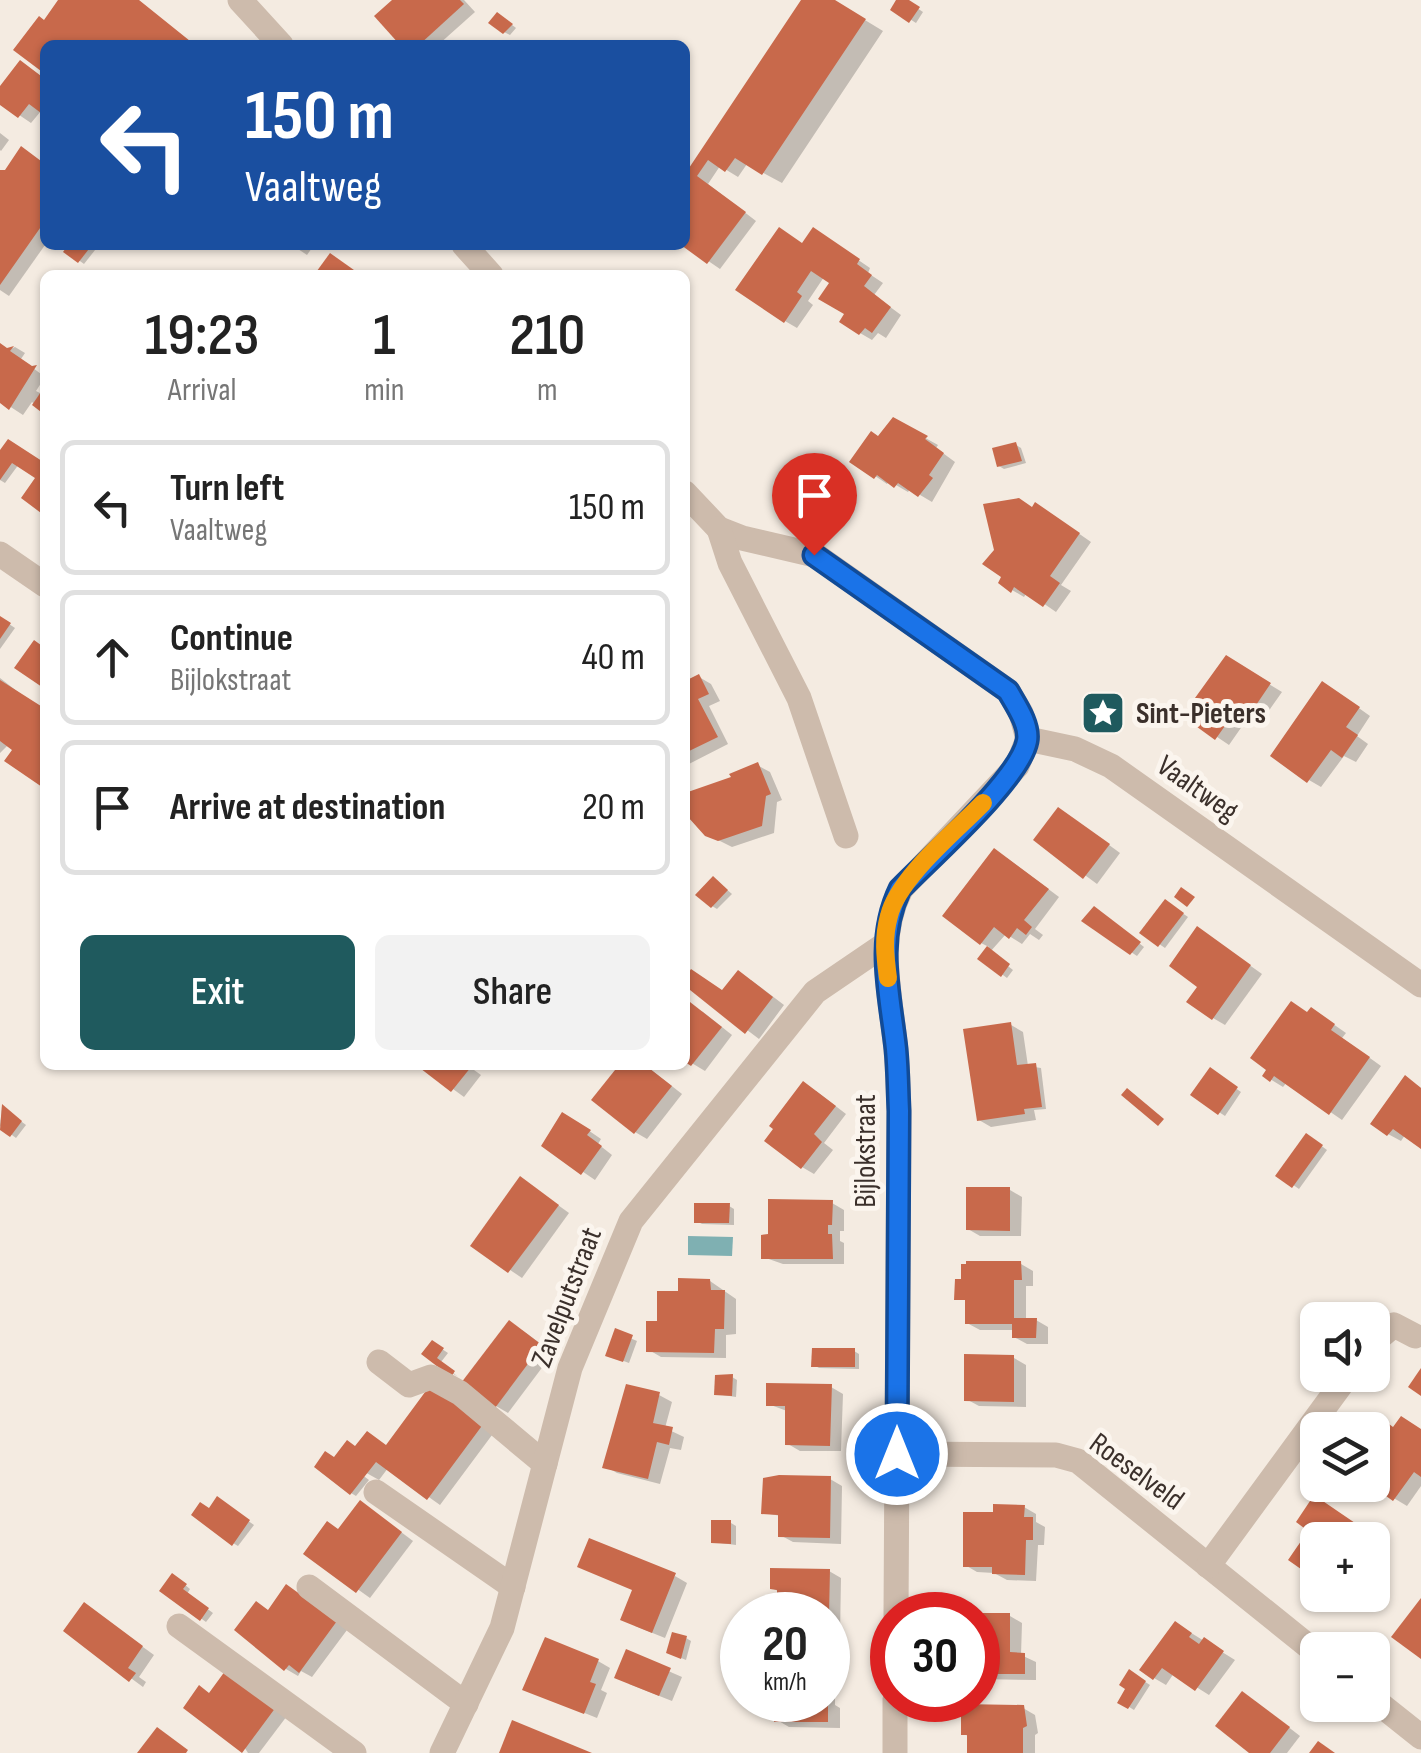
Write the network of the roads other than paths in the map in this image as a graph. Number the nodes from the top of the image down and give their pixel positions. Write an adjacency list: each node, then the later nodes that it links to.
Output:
1 (240, 0): 2 (street)
2 (276, 40)
3 (468, 250): 4 (street)
4 (486, 270)
5 (690, 498): 6 (street)
6 (719, 529): 9 (street); 10 (street)
7 (0, 554): 8 (street)
8 (40, 582)
9 (1028, 738): 11 (street, Bijlokstraat); 12 (street, Vaaltweg)
10 (846, 836)
11 (884, 945): 17 (street, Bijlokstraat); 18 (street, Zavelputstraat)
12 (1421, 985)
13 (1390, 1327): 14 (street)
14 (1415, 1336)
15 (379, 1362): 18 (street)
16 (1336, 1392): 20 (street)
17 (897, 1454): 20 (street, Roeselveld); 23 (street, Bijlokstraat)
18 (545, 1464): 22 (street, Zavelputstraat)
19 (376, 1492): 22 (street)
20 (1208, 1566): 25 (street, Roeselveld)
21 (309, 1587): 26 (street)
22 (512, 1587): 26 (street, Zavelputstraat)
23 (896, 1592)
24 (179, 1626): 30 (street)
25 (1300, 1640)
26 (466, 1704): 31 (street, Zavelputstraat)
27 (1390, 1713): 29 (street)
28 (895, 1722): 32 (street)
29 (1421, 1738)
30 (354, 1753)
31 (442, 1753)
32 (895, 1753)

